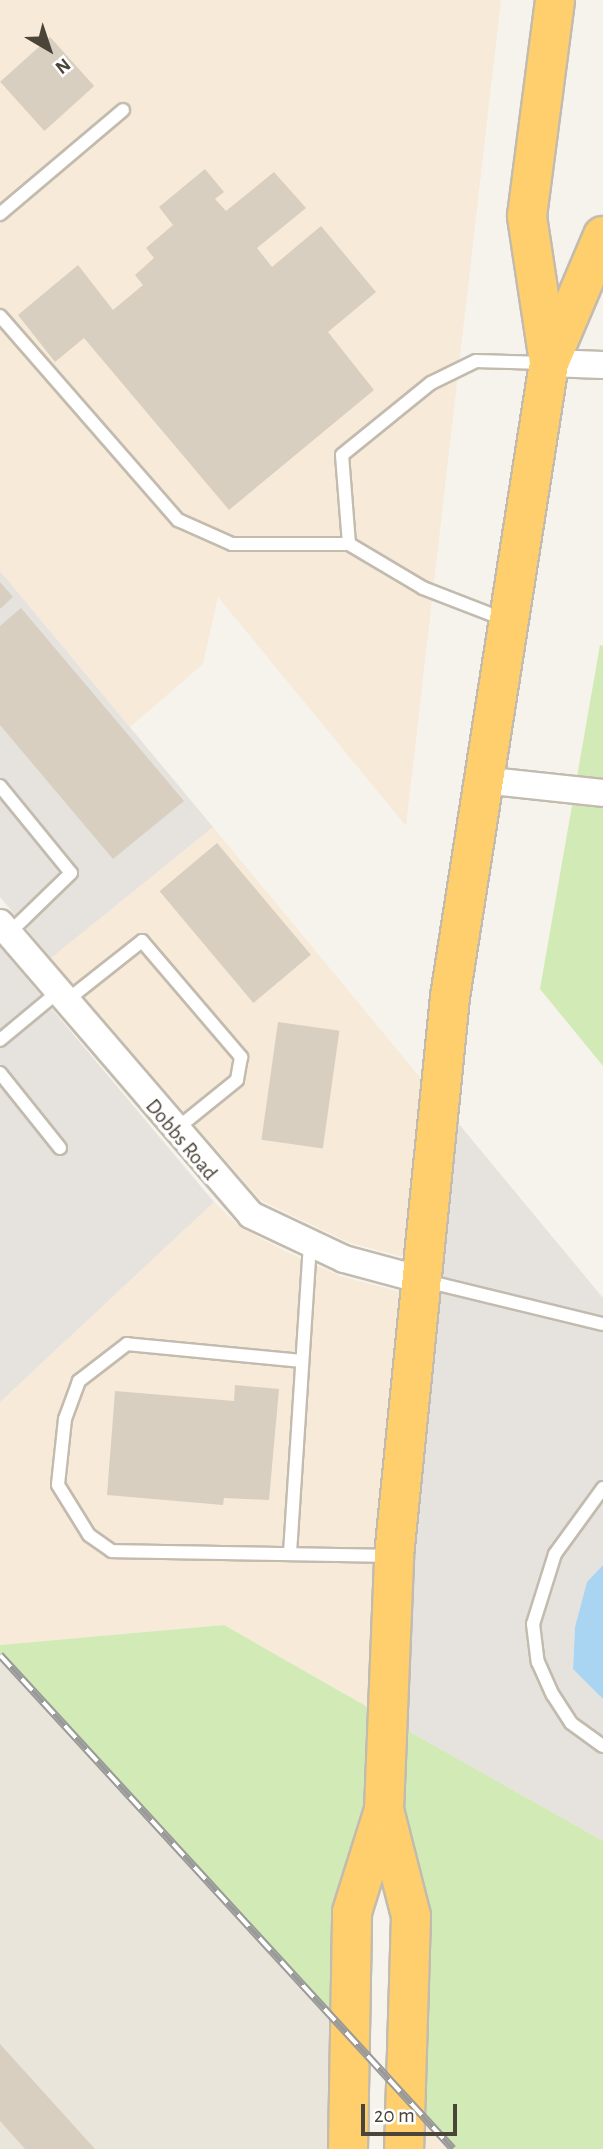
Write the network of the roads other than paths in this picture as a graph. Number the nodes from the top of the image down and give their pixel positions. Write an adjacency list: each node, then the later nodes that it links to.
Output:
1 (555, 0): 6 (highway)
2 (123, 110): 3 (lane)
3 (0, 214)
4 (603, 236): 6 (highway)
5 (0, 316): 8 (lane)
6 (549, 363): 7 (street); 8 (lane); 9 (highway)
7 (603, 365)
8 (349, 544): 9 (lane)
9 (507, 621): 10 (highway)
10 (482, 779): 12 (street); 20 (highway)
11 (0, 786): 13 (lane)
12 (603, 793)
13 (4, 928): 14 (street, Dobbs Road)
14 (62, 996): 15 (lane); 17 (street, Dobbs Road); 17 (lane)
15 (0, 1040)
16 (0, 1073): 18 (lane)
17 (174, 1130): 19 (street, Dobbs Road)
18 (60, 1148)
19 (310, 1243): 20 (street, Dobbs Road); 22 (lane)
20 (418, 1279): 21 (lane); 25 (highway)
21 (603, 1324)
22 (302, 1361): 24 (lane); 24 (lane)
23 (603, 1488): 26 (lane)
24 (290, 1553): 25 (lane)
25 (394, 1556): 27 (highway)
26 (603, 1746)
27 (384, 1810): 28 (highway); 29 (highway)
28 (348, 2149)
29 (404, 2149)

